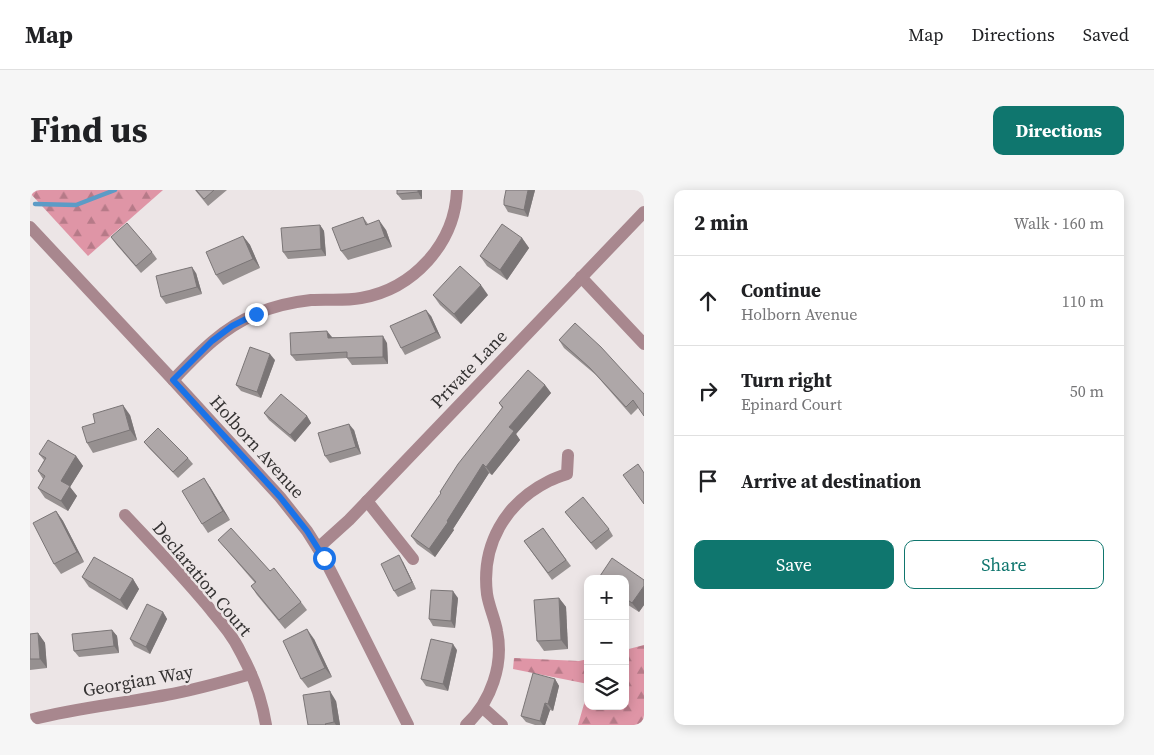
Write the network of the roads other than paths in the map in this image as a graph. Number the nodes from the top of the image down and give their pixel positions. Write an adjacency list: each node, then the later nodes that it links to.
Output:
1 (457, 190): 6 (street)
2 (644, 212): 4 (street, Private Lane)
3 (30, 228): 6 (street, Holborn Avenue)
4 (582, 277): 5 (street); 8 (street, Private Lane)
5 (644, 344)
6 (173, 380): 10 (street, Holborn Avenue)
7 (568, 455): 13 (street)
8 (367, 500): 10 (street, Private Lane); 11 (street)
9 (125, 515): 12 (street, Declaration Court)
10 (318, 548): 16 (street, Holborn Avenue)
11 (413, 559)
12 (251, 674): 14 (street, Georgian Way); 15 (street, Declaration Court)
13 (482, 707): 17 (street); 18 (street)
14 (30, 720)
15 (266, 725)
16 (408, 725)
17 (466, 725)
18 (502, 725)

